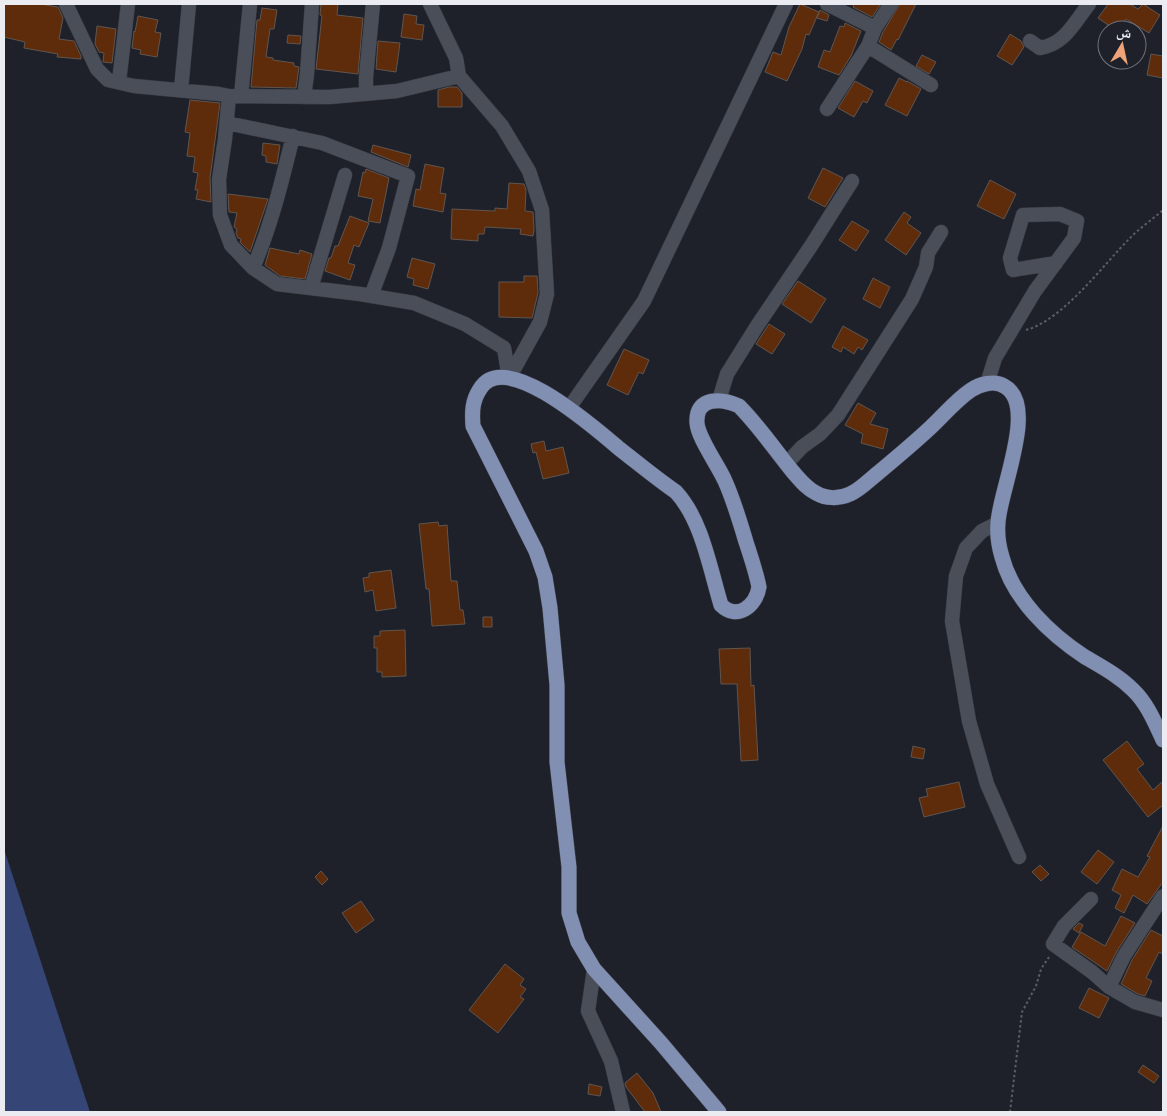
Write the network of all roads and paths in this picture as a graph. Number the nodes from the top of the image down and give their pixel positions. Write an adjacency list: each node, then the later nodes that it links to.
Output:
1 (66, 4): 16 (street)
2 (128, 4): 16 (street)
3 (189, 4): 18 (street)
4 (250, 4): 20 (street)
5 (312, 4): 21 (street)
6 (373, 4): 19 (street)
7 (430, 4): 15 (street)
8 (786, 4): 37 (street)
9 (827, 4): 12 (street)
10 (891, 4): 12 (street)
11 (1089, 4): 13 (street)
12 (875, 28): 14 (street)
13 (1030, 41)
14 (868, 46): 17 (street); 22 (street)
15 (459, 76): 19 (street); 34 (street)
16 (119, 82): 18 (street)
17 (931, 85)
18 (181, 90): 20 (street)
19 (366, 94): 21 (street)
20 (235, 96): 21 (street); 23 (street)
21 (304, 97)
22 (827, 109)
23 (227, 123): 24 (street); 30 (street)
24 (293, 136): 30 (street); 32 (street)
25 (346, 175): 31 (street)
26 (852, 181): 36 (street)
27 (1163, 210): 33 (path)
28 (941, 232): 38 (street)
29 (1056, 263): 29 (street); 33 (street)
30 (253, 268): 31 (street)
31 (311, 288): 32 (street)
32 (371, 296): 34 (street)
33 (1009, 335): 35 (street)
34 (509, 378): 37 (main road); 45 (main road)
35 (987, 384): 38 (main road); 39 (main road)
36 (719, 400): 37 (main road); 38 (main road)
37 (569, 408)
38 (786, 464)
39 (998, 522): 40 (main road); 41 (street)
40 (1163, 740)
41 (1019, 857)
42 (1163, 896): 46 (street)
43 (1091, 899): 44 (street)
44 (1053, 944): 46 (street); 50 (path)
45 (594, 969): 48 (street); 49 (main road)
46 (1109, 987): 47 (street)
47 (1163, 1010)
48 (623, 1112)
49 (719, 1112)
50 (1010, 1112)

